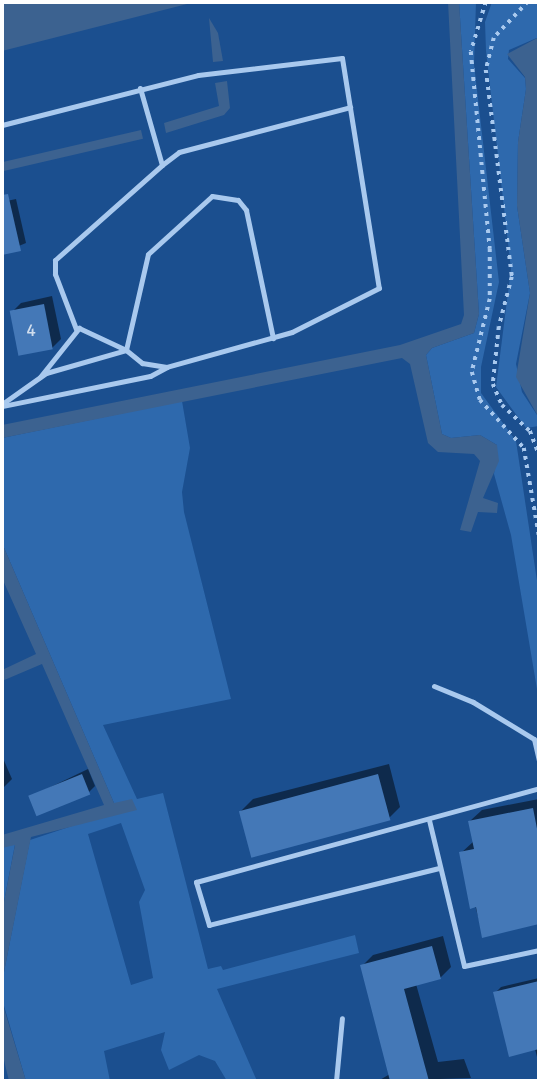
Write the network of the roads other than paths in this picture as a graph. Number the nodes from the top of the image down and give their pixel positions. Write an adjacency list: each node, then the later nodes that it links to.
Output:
1 (140, 88): 2 (lane); 3 (lane); 4 (lane)
2 (350, 107): 4 (lane); 6 (lane)
3 (2, 125)
4 (162, 165): 5 (lane)
5 (76, 329): 7 (lane); 9 (lane)
6 (274, 338): 7 (lane); 8 (lane)
7 (126, 350): 8 (lane); 9 (lane)
8 (167, 367): 10 (lane)
9 (40, 377): 10 (lane)
10 (2, 405)
11 (434, 686): 12 (lane)
12 (539, 761)
13 (539, 788): 14 (lane)
14 (429, 820): 15 (lane); 15 (lane)
15 (439, 868): 16 (lane)
16 (539, 950)
17 (342, 1018): 18 (lane)
18 (336, 1081)

